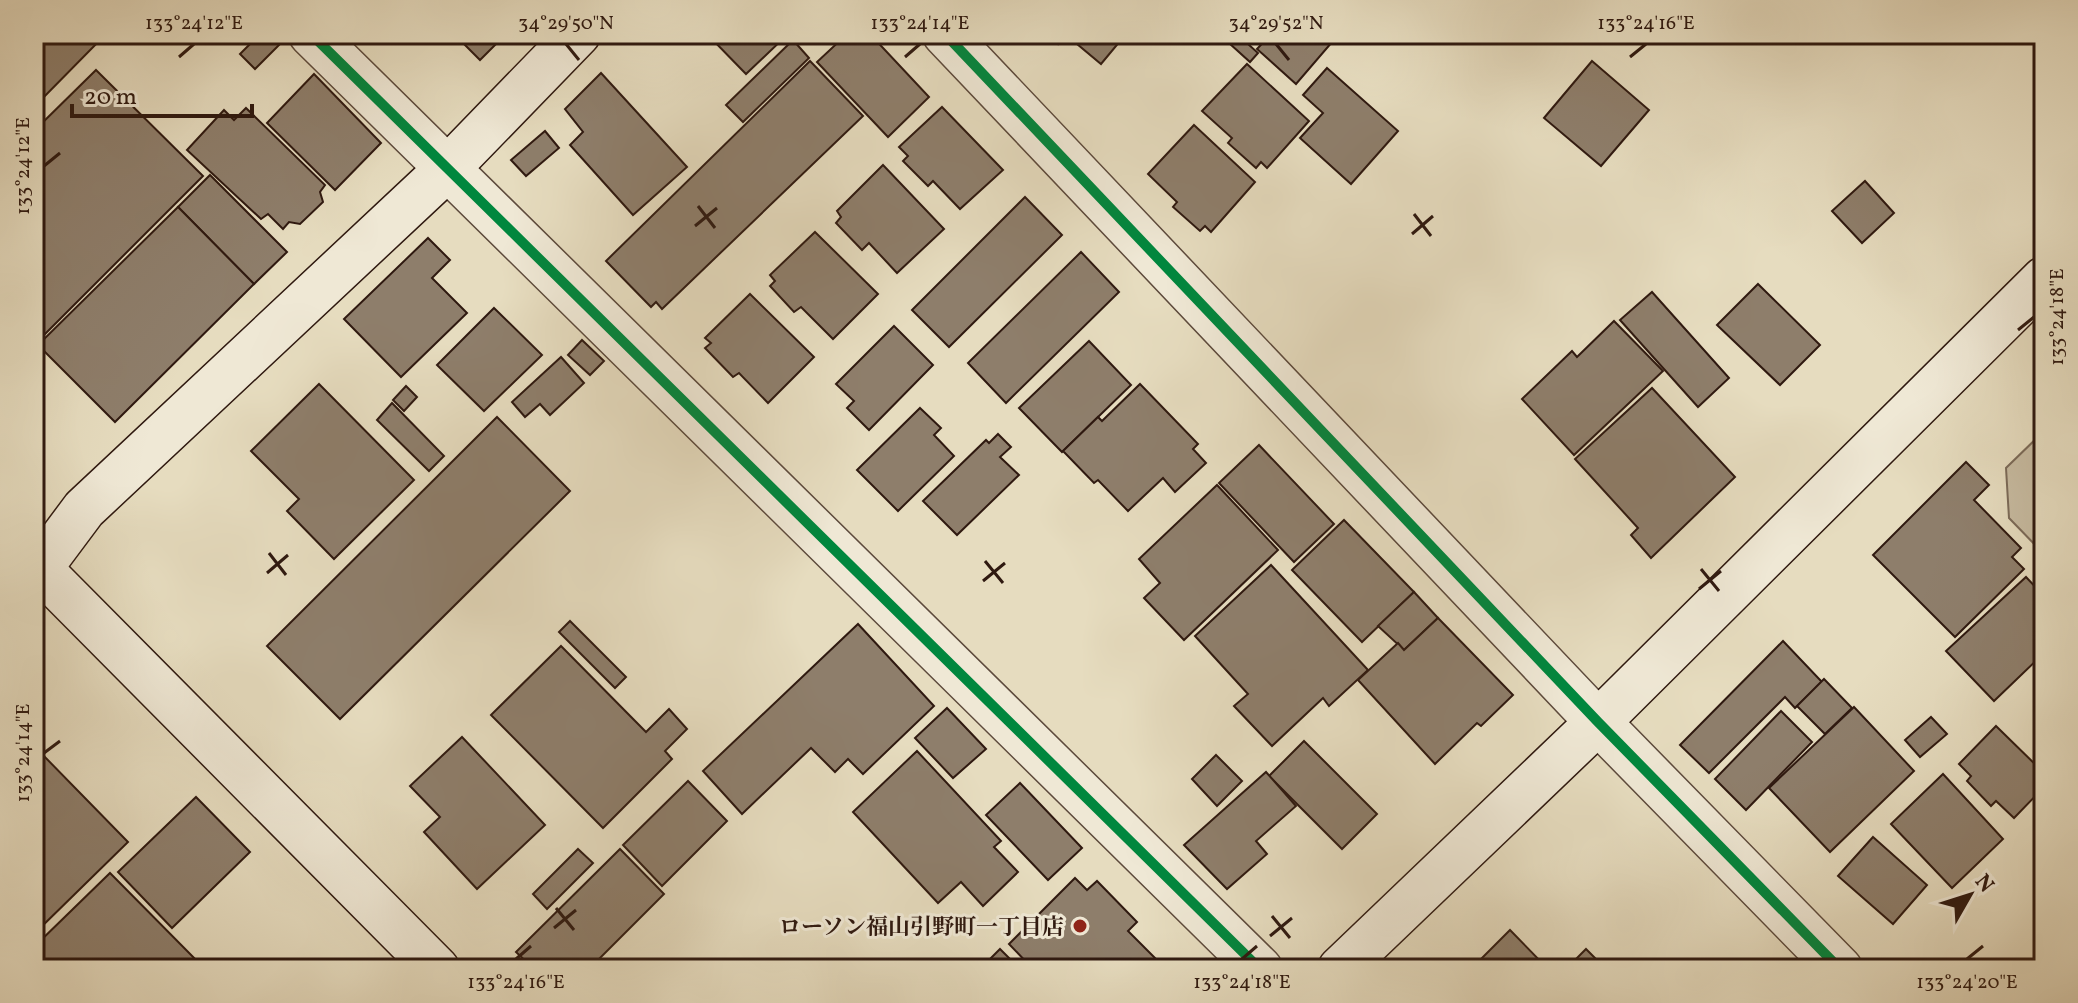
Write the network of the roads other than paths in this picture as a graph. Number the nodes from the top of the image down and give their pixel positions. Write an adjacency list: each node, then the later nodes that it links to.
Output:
1 (311, 34): 4 (street)
2 (578, 34): 4 (street)
3 (945, 34): 7 (street)
4 (448, 168): 6 (street); 9 (street)
5 (2044, 279): 7 (street)
6 (36, 569): 8 (street)
7 (1598, 722): 10 (street); 11 (street)
8 (437, 969)
9 (1260, 969)
10 (1340, 969)
11 (1840, 969)

